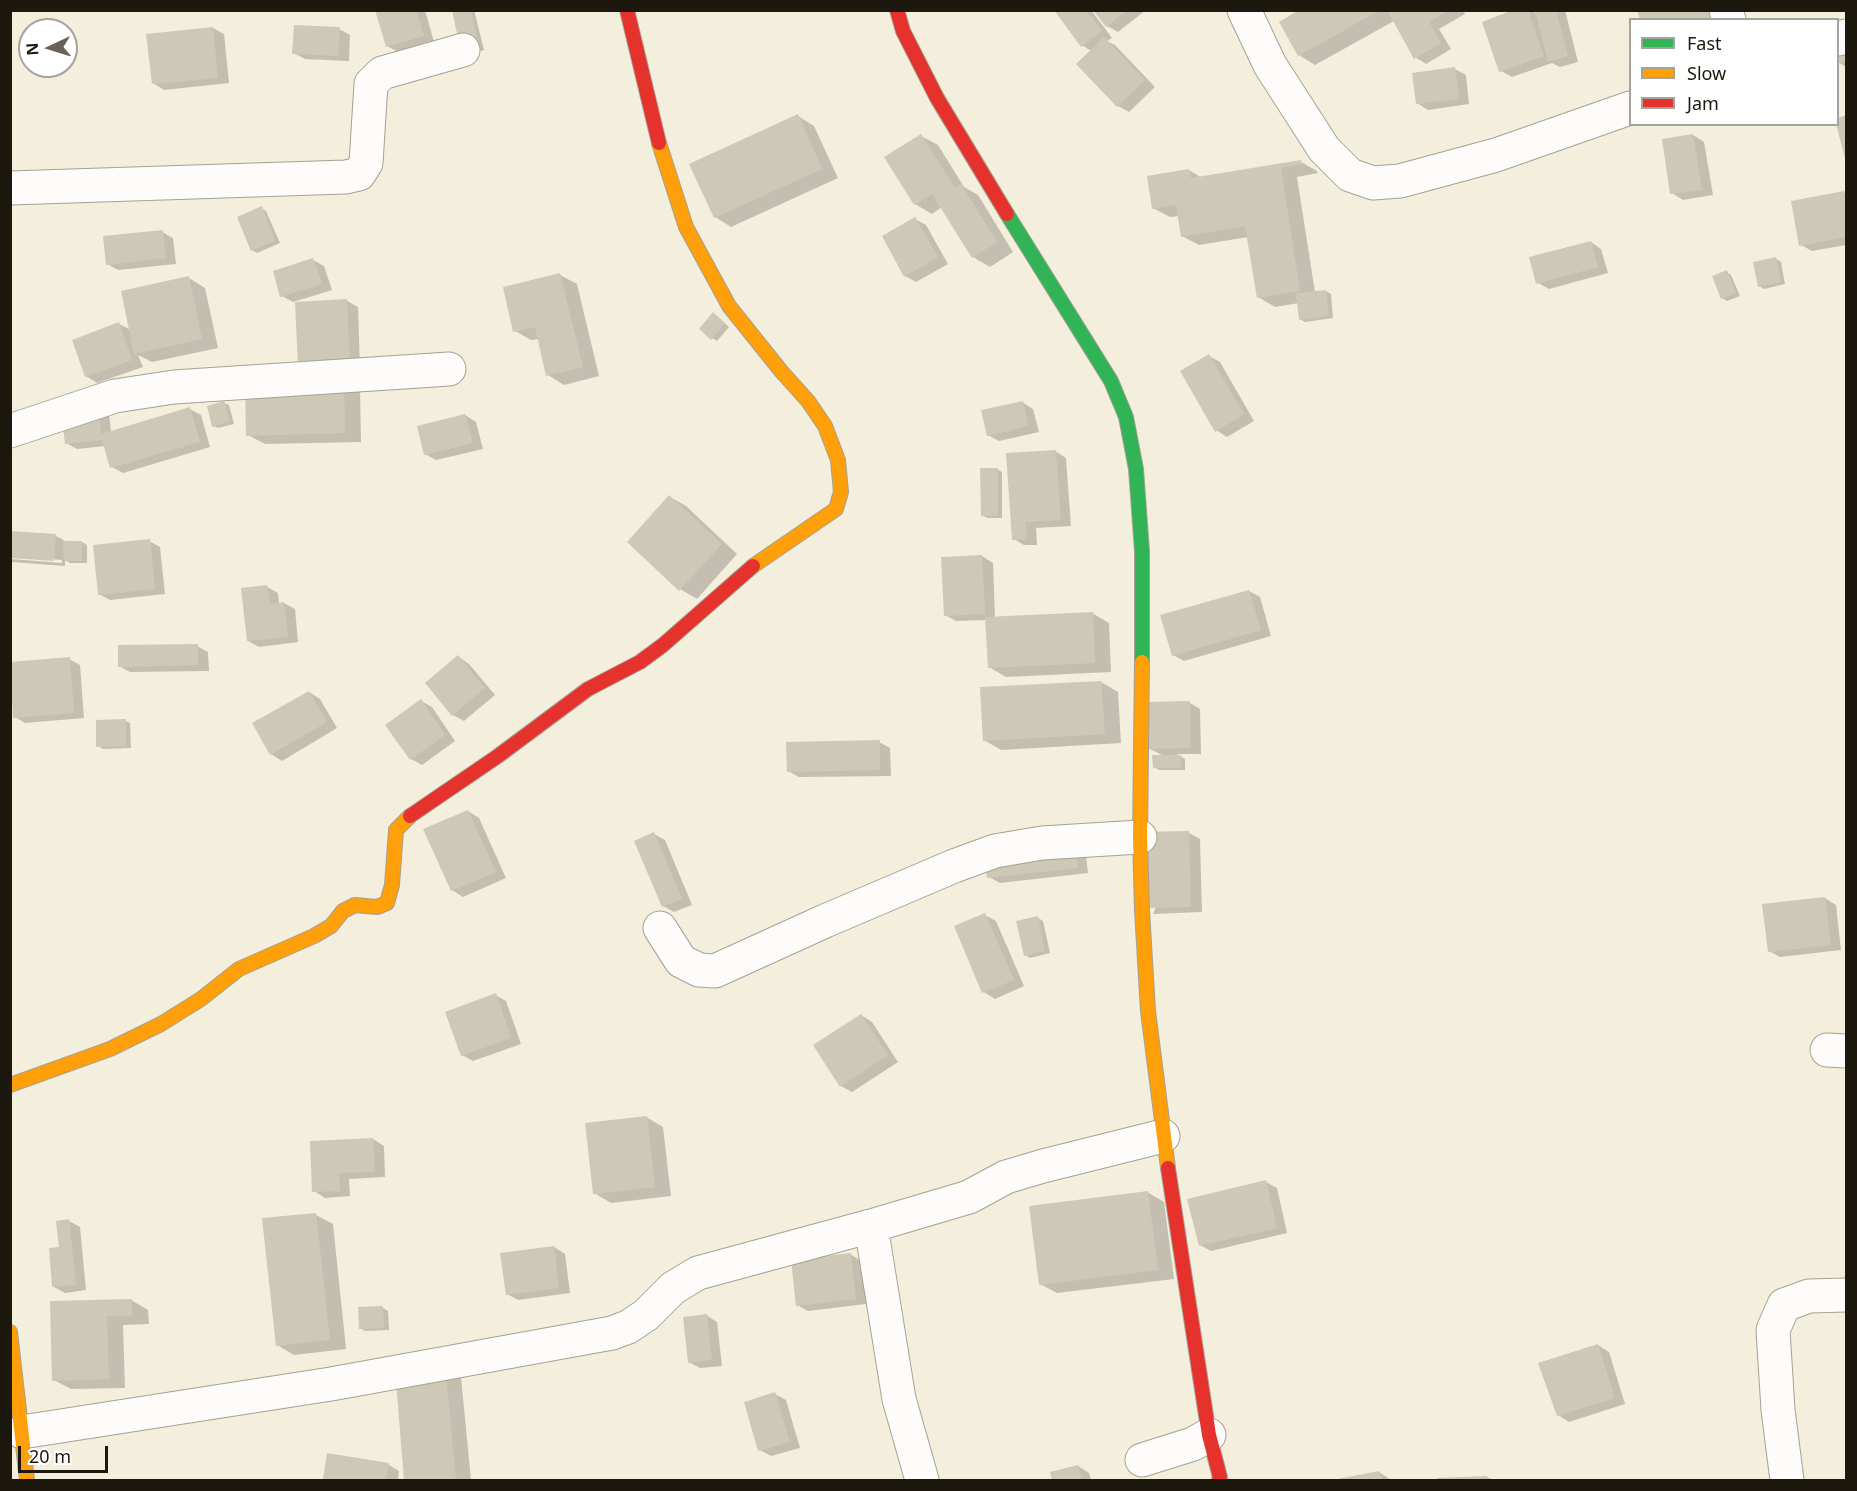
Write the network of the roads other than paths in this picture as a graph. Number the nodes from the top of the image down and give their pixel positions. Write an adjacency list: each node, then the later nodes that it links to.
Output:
1 (627, 10): 11 (street)
2 (897, 10): 9 (street)
3 (1244, 10): 5 (street)
4 (463, 50): 6 (street)
5 (1629, 108)
6 (10, 188)
7 (449, 369): 8 (street)
8 (10, 431)
9 (1140, 837): 10 (street); 12 (street)
10 (660, 928)
11 (10, 1085)
12 (1163, 1136): 13 (street); 17 (street)
13 (872, 1226): 16 (street); 20 (street)
14 (1846, 1295): 22 (street)
15 (10, 1332): 16 (street)
16 (22, 1432): 19 (street)
17 (1209, 1435): 18 (street); 21 (street)
18 (1142, 1460)
19 (27, 1480)
20 (922, 1480)
21 (1219, 1480)
22 (1787, 1480)

